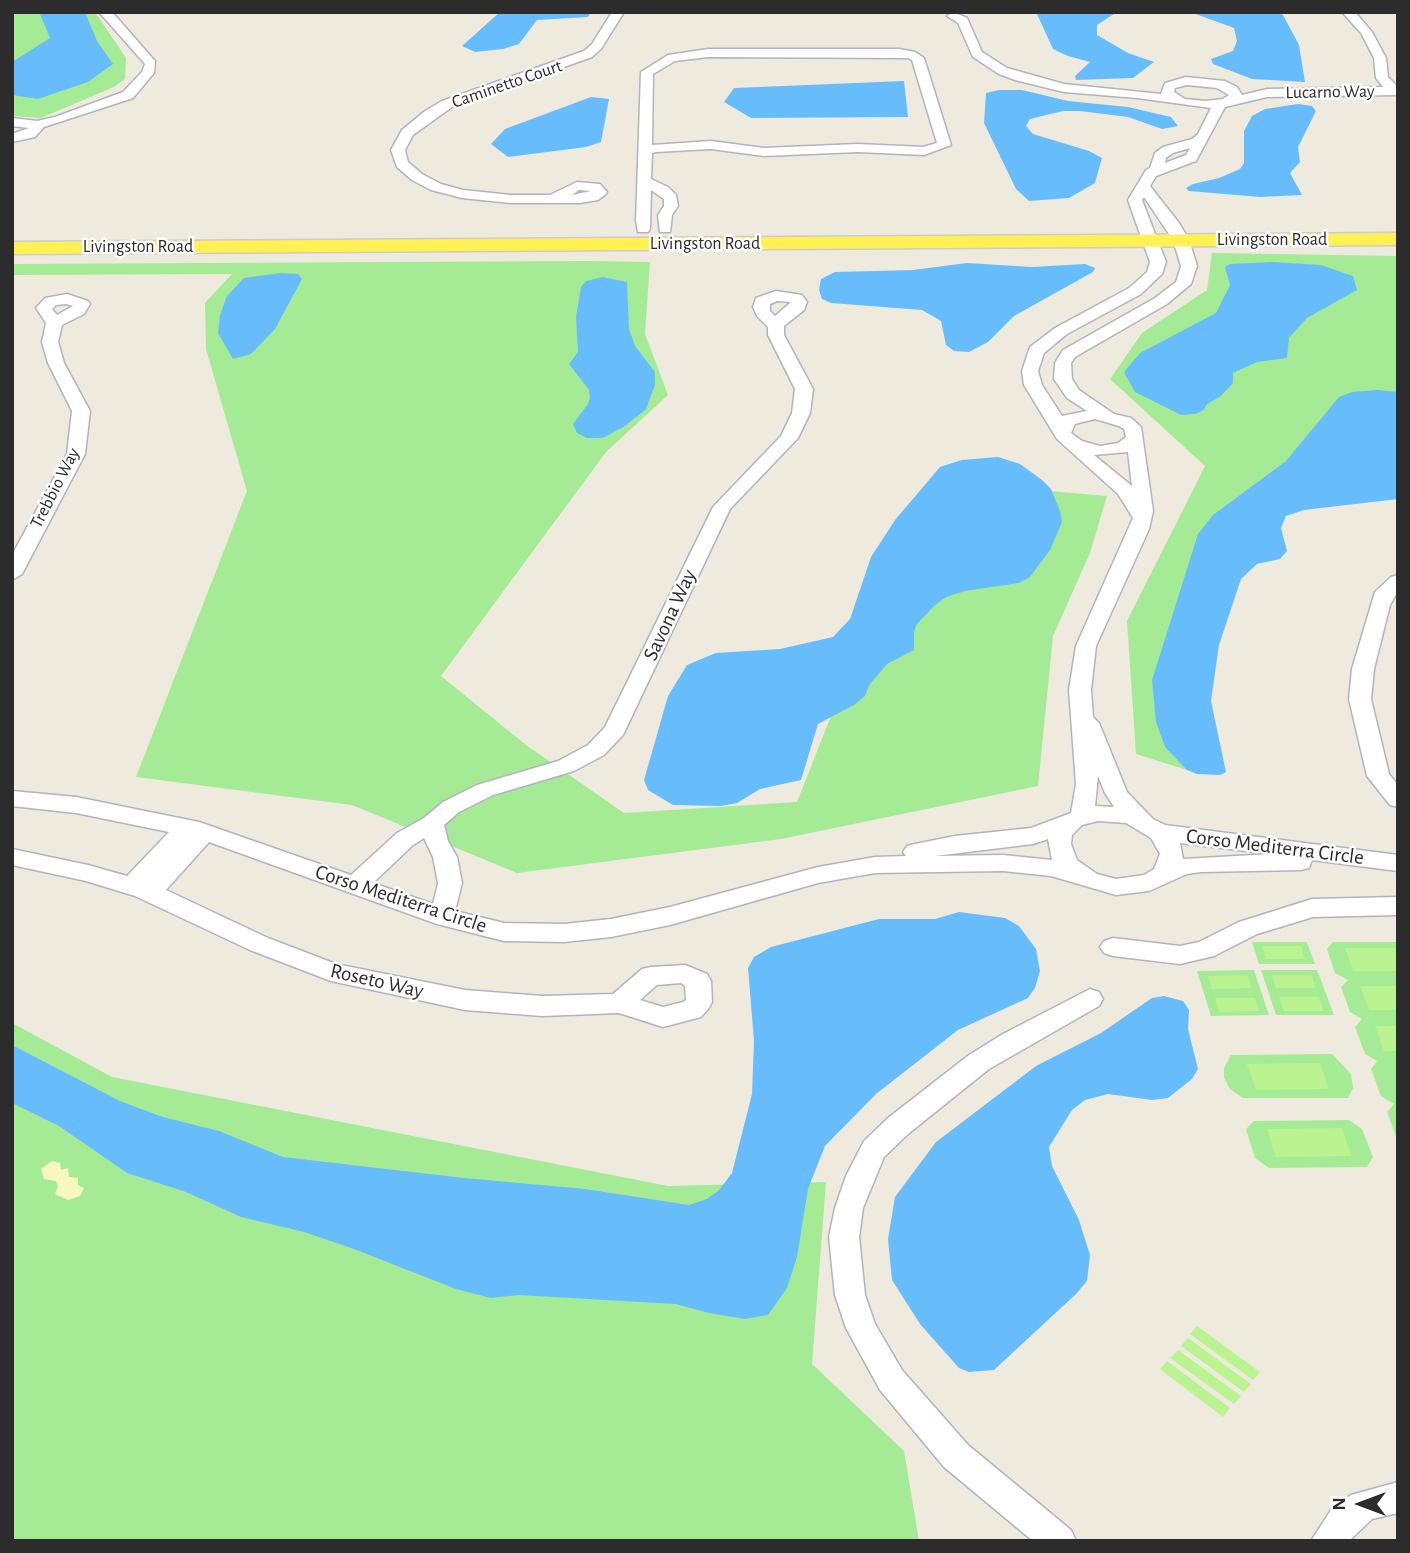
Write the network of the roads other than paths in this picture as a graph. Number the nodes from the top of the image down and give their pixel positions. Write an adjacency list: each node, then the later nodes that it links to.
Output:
1 (105, 12): 14 (street)
2 (618, 12): 20 (street, Caminetto Court)
3 (1348, 12): 7 (street, Lucarno Way)
4 (956, 14): 9 (street)
5 (1225, 86): 6 (street, Lucarno Way); 8 (street, Lucarno Way); 11 (street)
6 (1168, 87): 9 (street); 10 (street)
7 (1395, 91): 8 (street, Lucarno Way)
8 (1267, 93): 11 (street, Lucarno Way)
9 (1137, 94): 10 (street)
10 (1182, 102): 11 (street, Lucarno Way); 12 (street)
11 (1225, 103): 12 (street)
12 (1212, 120): 19 (street)
13 (12, 122): 14 (street)
14 (37, 125): 15 (street)
15 (18, 137): 17 (street)
16 (645, 151): 16 (street); 18 (street)
17 (12, 154)
18 (644, 181): 22 (street); 23 (street)
19 (1143, 186): 25 (street); 26 (street)
20 (553, 199)
21 (1398, 225): 26 (main road, Livingston Road)
22 (643, 229): 23 (main road, Livingston Road); 24 (main road, Livingston Road)
23 (665, 229): 25 (main road, Livingston Road)
24 (12, 233)
25 (1146, 233): 26 (main road, Livingston Road); 28 (main road, Livingston Road); 32 (street)
26 (1177, 233): 27 (main road, Livingston Road); 31 (street)
27 (1398, 239)
28 (12, 248)
29 (54, 323): 35 (street, Trebbio Way)
30 (776, 326): 41 (street, Savona Way)
31 (1105, 415): 32 (street); 33 (street)
32 (1065, 435): 33 (street); 34 (street)
33 (1135, 439): 34 (street)
34 (1141, 521): 37 (street)
35 (12, 574)
36 (1398, 581): 39 (street)
37 (1082, 710): 40 (street); 42 (street)
38 (12, 798): 43 (street, Corso Mediterra Circle)
39 (1398, 800)
40 (1075, 820): 42 (street, Corso Mediterra Circle); 46 (street, Corso Mediterra Circle); 47 (street)
41 (432, 823): 49 (street, Savona Way); 52 (street)
42 (1153, 827): 45 (street, Corso Mediterra Circle); 48 (street, Corso Mediterra Circle)
43 (196, 830): 49 (street, Corso Mediterra Circle); 50 (street)
44 (12, 857): 50 (street, Roseto Way)
45 (1394, 863): 48 (street, Corso Mediterra Circle)
46 (875, 865): 47 (street, Corso Mediterra Circle); 52 (street, Corso Mediterra Circle)
47 (1080, 875): 48 (street, Corso Mediterra Circle)
48 (1163, 875)
49 (356, 885): 52 (street, Corso Mediterra Circle)
50 (141, 889): 55 (street, Roseto Way)
51 (1398, 906): 53 (street)
52 (437, 915)
53 (1112, 947)
54 (1090, 999): 57 (street)
55 (619, 1003)
56 (1398, 1497): 58 (street)
57 (1059, 1541)
58 (1328, 1541)

